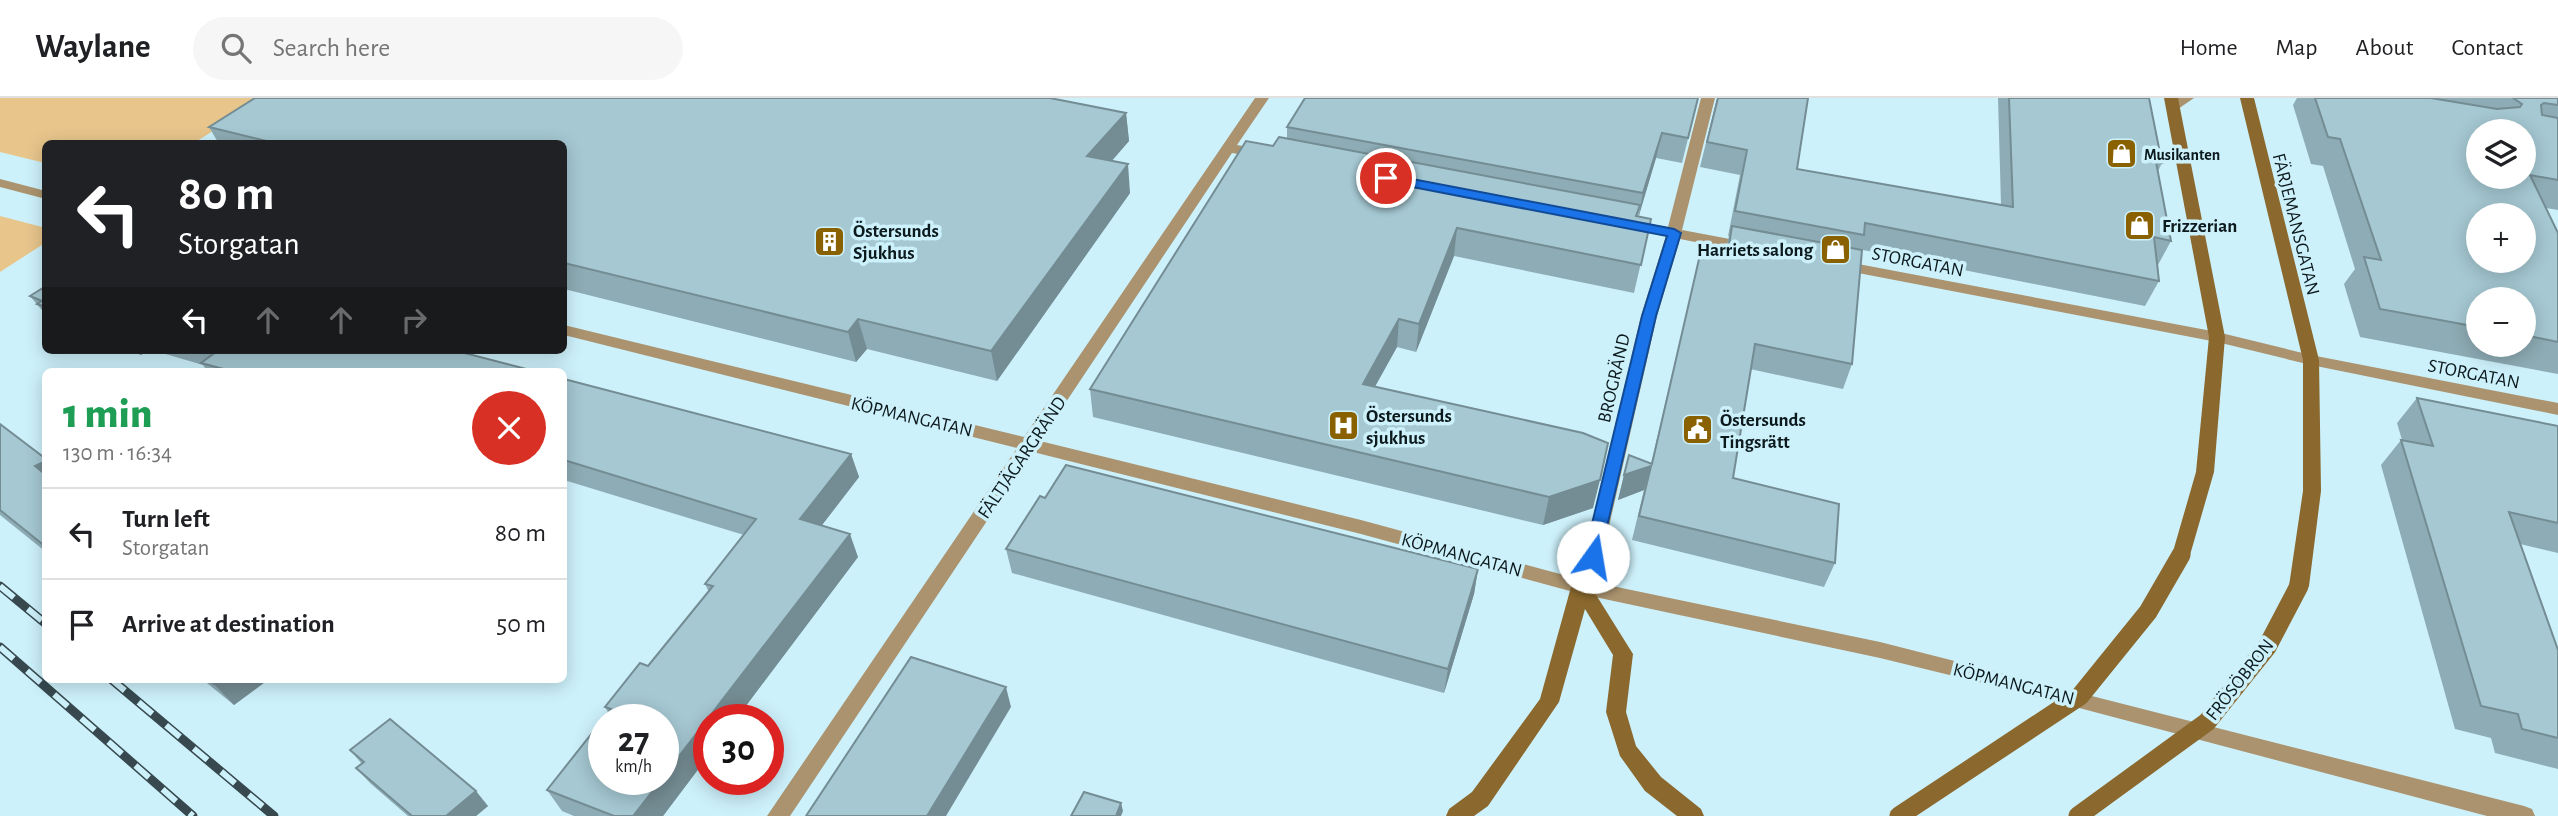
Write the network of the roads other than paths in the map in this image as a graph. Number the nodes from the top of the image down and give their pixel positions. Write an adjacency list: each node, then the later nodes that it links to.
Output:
1 (1262, 98): 6 (street, FÄLTJÄGARGRÄND)
2 (1708, 98): 11 (street, BROGRÄND)
3 (2187, 98): 5 (street)
4 (2247, 98): 16 (main road, FÄRJEMANSGATAN)
5 (2172, 102): 15 (main road)
6 (1229, 148): 7 (street); 18 (street, FÄLTJÄGARGRÄND)
7 (1283, 158)
8 (0, 183): 9 (street)
9 (42, 194)
10 (1606, 220): 11 (street)
11 (1674, 233): 12 (street); 19 (street, BROGRÄND)
12 (1767, 251)
13 (1820, 261): 15 (street, STORGATAN)
14 (567, 331): 18 (street, KÖPMANGATAN)
15 (2217, 337): 16 (street, STORGATAN); 23 (main road, bridge)
16 (2311, 360): 17 (street, STORGATAN); 24 (main road, FRÖSÖBRON, bridge)
17 (2558, 409)
18 (1030, 444): 19 (street, KÖPMANGATAN); 20 (street, FÄLTJÄGARGRÄND)
19 (1581, 587): 21 (main road); 22 (main road); 25 (street, KÖPMANGATAN)
20 (778, 816)
21 (1457, 816)
22 (1693, 816)
23 (1899, 816)
24 (2078, 816)
25 (2524, 816)

